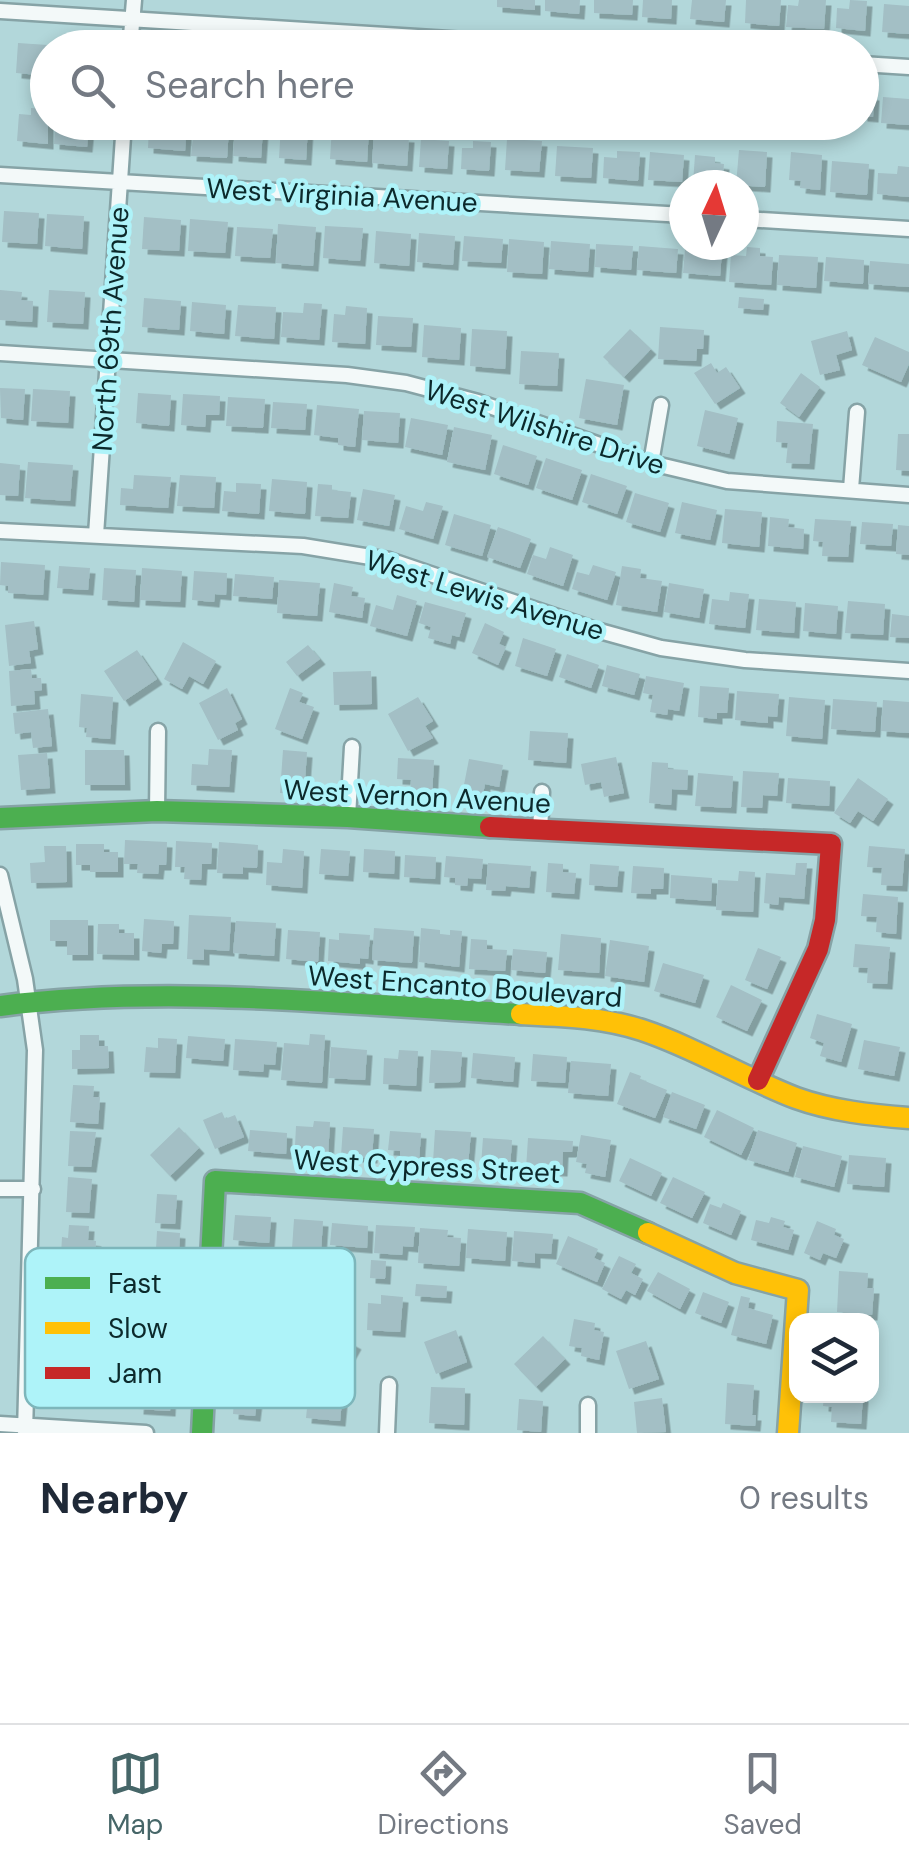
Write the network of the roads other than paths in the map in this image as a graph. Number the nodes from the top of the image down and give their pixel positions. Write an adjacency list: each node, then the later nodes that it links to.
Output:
1 (134, 0): 3 (street)
2 (0, 11): 3 (street)
3 (132, 20): 4 (street); 5 (street)
4 (131, 30)
5 (297, 30)
6 (879, 65): 7 (street)
7 (909, 66)
8 (122, 140): 10 (street, North 69th Avenue)
9 (0, 175): 10 (street, West Virginia Avenue)
10 (119, 182): 11 (street, West Virginia Avenue); 15 (street, North 69th Avenue)
11 (669, 215)
12 (759, 220): 13 (street)
13 (909, 228)
14 (0, 354): 15 (street, West Wilshire Drive)
15 (109, 360): 18 (street, West Wilshire Drive); 22 (street, North 69th Avenue)
16 (661, 404): 18 (street)
17 (857, 412): 19 (street)
18 (651, 463): 19 (street, West Wilshire Drive)
19 (852, 489): 20 (street, West Wilshire Drive)
20 (909, 495)
21 (0, 531): 22 (street, West Lewis Avenue)
22 (96, 535): 23 (street, West Lewis Avenue)
23 (909, 671)
24 (158, 731): 27 (street)
25 (352, 747): 28 (street)
26 (542, 792): 30 (street)
27 (157, 811): 28 (street, West Vernon Avenue); 29 (street, West Vernon Avenue)
28 (348, 817): 30 (street, West Vernon Avenue)
29 (0, 818)
30 (540, 830): 34 (street, West Vernon Avenue)
31 (0, 875): 32 (street)
32 (29, 1002): 33 (street, West Encanto Boulevard); 34 (street, West Encanto Boulevard); 37 (street)
33 (0, 1006)
34 (758, 1080): 35 (street, West Encanto Boulevard)
35 (909, 1118)
36 (0, 1189): 37 (street)
37 (33, 1189): 38 (street)
38 (31, 1248)
39 (212, 1248): 49 (street, West Cypress Street)
40 (389, 1386): 47 (street)
41 (588, 1405): 48 (street)
42 (203, 1408): 46 (street, West Cypress Street)
43 (0, 1424): 44 (street)
44 (26, 1429): 45 (street)
45 (146, 1433)
46 (202, 1433)
47 (387, 1433)
48 (588, 1433)
49 (788, 1433)

